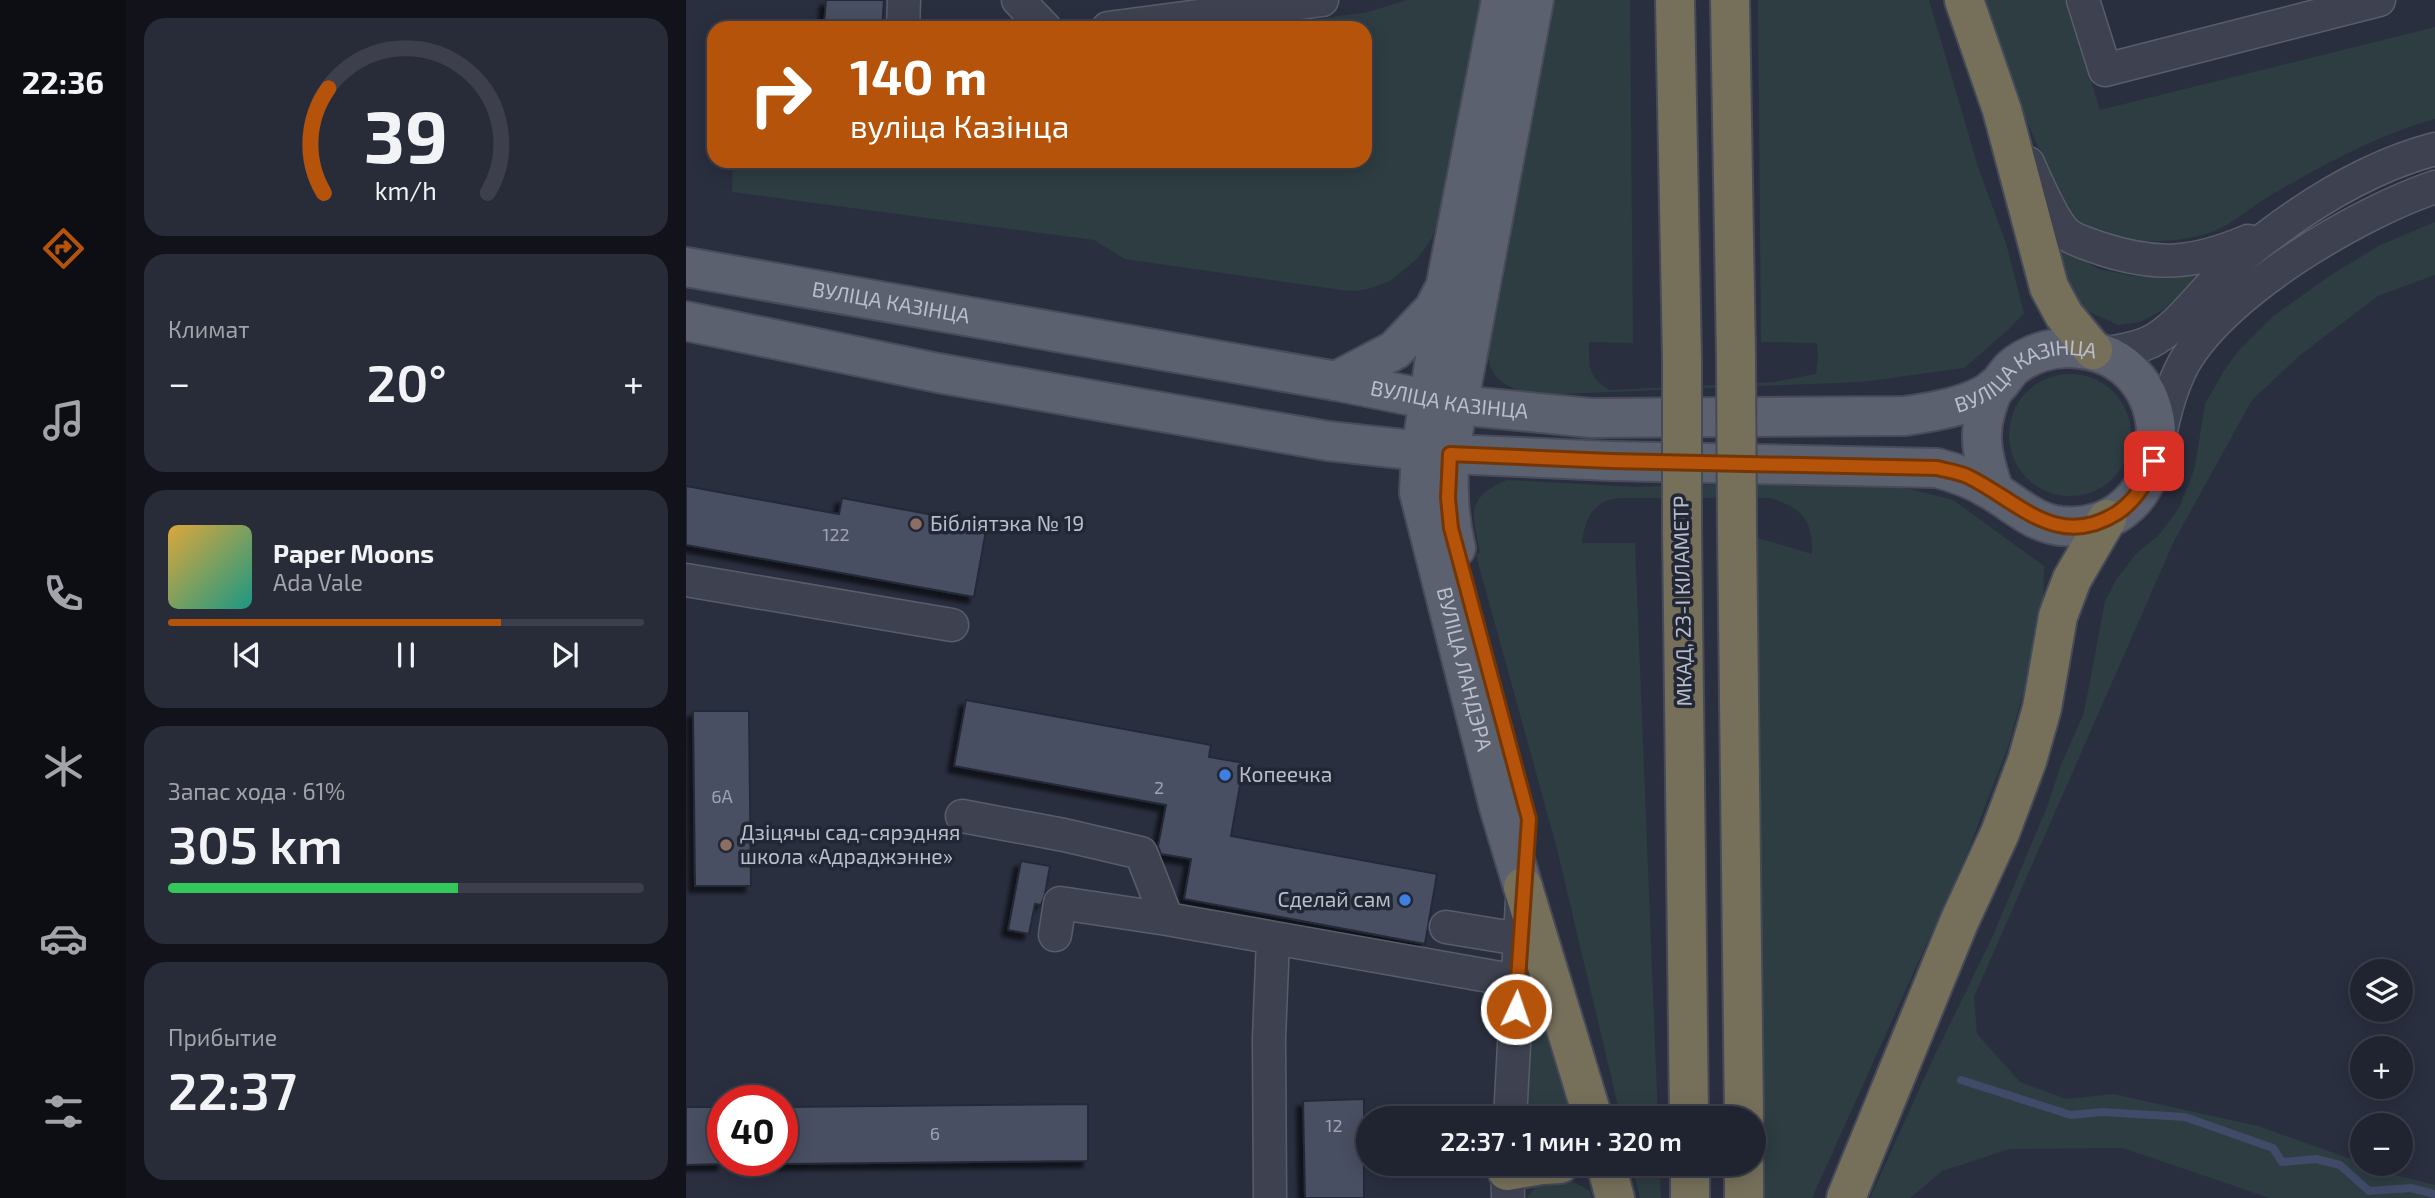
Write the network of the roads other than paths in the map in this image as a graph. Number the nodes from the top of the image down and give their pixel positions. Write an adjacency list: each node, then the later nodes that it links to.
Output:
1 (904, 0): 11 (street)
2 (1018, 0): 12 (street)
3 (1322, 0): 13 (street)
4 (1501, 0): 19 (main road)
5 (1534, 0): 24 (main road)
6 (1675, 0): 41 (highway, МКАД, 23-І КІЛАМЕТР, bridge)
7 (1730, 0): 42 (highway, bridge)
8 (1964, 0): 14 (highway)
9 (2083, 0): 10 (street)
10 (2379, 0)
11 (903, 21)
12 (1038, 21)
13 (1162, 21)
14 (2002, 110): 17 (street); 21 (highway)
15 (2435, 149): 17 (street)
16 (2435, 187): 25 (street)
17 (2282, 228): 21 (street)
18 (686, 267): 22 (main road, ВУЛІЦА КАЗІНЦА)
19 (1446, 284): 22 (main road); 24 (main road)
20 (686, 321): 26 (main road, ВУЛІЦА КАЗІНЦА)
21 (2098, 352): 23 (main road, ВУЛІЦА КАЗІНЦА); 25 (main road, ВУЛІЦА КАЗІНЦА)
22 (1336, 380): 24 (main road, ВУЛІЦА КАЗІНЦА)
23 (1994, 388): 24 (main road, ВУЛІЦА КАЗІНЦА); 27 (main road)
24 (1442, 402): 26 (main road, ВУЛІЦА ЛАНДЭРА)
25 (2157, 447): 28 (main road, ВУЛІЦА КАЗІНЦА)
26 (1435, 453): 27 (main road, ВУЛІЦА КАЗІНЦА); 32 (main road, ВУЛІЦА ЛАНДЭРА)
27 (1994, 491): 28 (main road, ВУЛІЦА КАЗІНЦА)
28 (2107, 520): 48 (highway)
29 (686, 580): 30 (street)
30 (952, 625)
31 (962, 816): 33 (street)
32 (1523, 887): 37 (street, ВУЛІЦА ЛАНДЭРА); 40 (highway)
33 (1167, 919): 35 (street); 36 (street)
34 (1446, 927): 37 (street)
35 (1055, 935)
36 (1273, 939): 38 (street); 45 (street)
37 (1519, 939): 38 (street, ВУЛІЦА ЛАНДЭРА)
38 (1517, 981): 39 (street, ВУЛІЦА ЛАНДЭРА)
39 (1511, 1106)
40 (1588, 1106)
41 (1689, 1106)
42 (1744, 1106)
43 (1689, 1176): 46 (highway)
44 (1744, 1176): 47 (highway)
45 (1270, 1198)
46 (1690, 1198)
47 (1744, 1198)
48 (1846, 1198)

